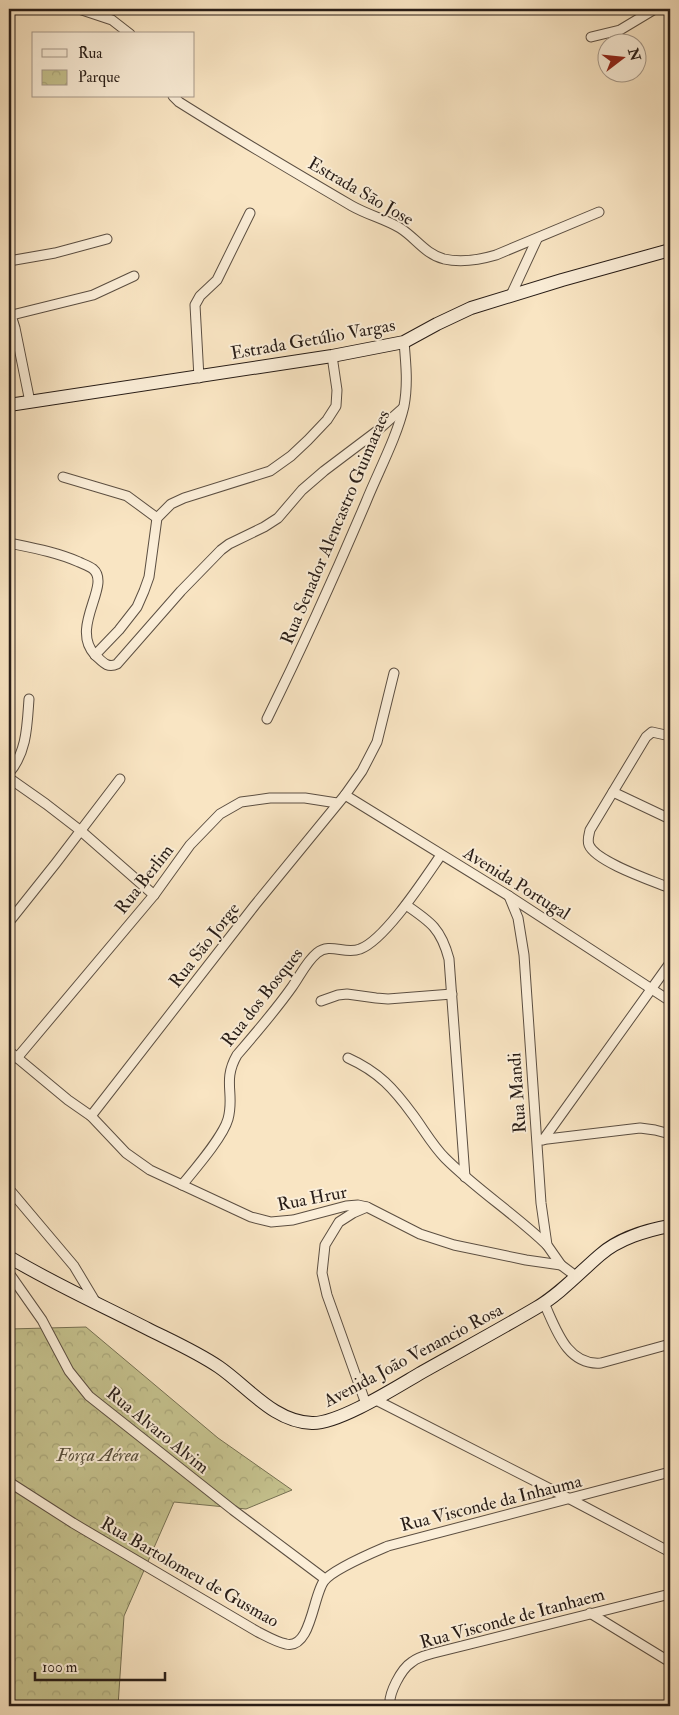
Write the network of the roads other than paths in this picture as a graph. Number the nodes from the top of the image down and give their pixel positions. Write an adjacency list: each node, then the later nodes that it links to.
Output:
1 (79, 9): 3 (street)
2 (655, 9): 4 (street)
3 (127, 32)
4 (591, 37)
5 (176, 98): 9 (street, Estrada Sāo Jose)
6 (250, 212): 17 (street)
7 (599, 212): 9 (street, Estrada Sāo Jose)
8 (107, 239): 11 (street)
9 (537, 239): 13 (street)
10 (670, 250): 13 (main road, Estrada Getúlio Vargas)
11 (9, 262)
12 (134, 276): 14 (street)
13 (511, 295): 15 (main road, Estrada Getúlio Vargas)
14 (10, 312): 18 (street)
15 (404, 342): 16 (main road, Estrada Getúlio Vargas); 20 (street, Rua Senador Alencastro Guimaraes)
16 (332, 356): 17 (main road, Estrada Getúlio Vargas); 22 (street)
17 (199, 378): 18 (main road, Estrada Getúlio Vargas)
18 (30, 402): 19 (main road, Estrada Getúlio Vargas)
19 (9, 405)
20 (403, 408): 24 (street); 27 (street, Rua Senador Alencastro Guimaraes)
21 (63, 477): 22 (street)
22 (157, 518): 24 (street)
23 (9, 543): 24 (street)
24 (95, 655)
25 (394, 673): 33 (street, Rua São Jorge)
26 (29, 699): 29 (street)
27 (267, 719)
28 (670, 736): 32 (street)
29 (9, 773)
30 (9, 778): 36 (street)
31 (120, 779): 36 (street)
32 (613, 792): 35 (street); 38 (street)
33 (345, 795): 34 (street, Rua São Jorge); 37 (street, Avenida Portugal)
34 (337, 803): 39 (street, Rua Berlim); 51 (street, Rua São Jorge)
35 (670, 819)
36 (81, 831): 39 (street); 42 (street)
37 (441, 855): 40 (street, Avenida Portugal); 41 (street, Rua dos Bosques)
38 (670, 888)
39 (154, 895): 49 (street, Rua Berlim)
40 (510, 896): 44 (street, Avenida Portugal); 53 (street, Rua Mandi)
41 (406, 905): 45 (street); 55 (street, Rua dos Bosques)
42 (9, 922)
43 (670, 963): 44 (street)
44 (652, 989): 47 (street, Avenida Portugal); 53 (street)
45 (452, 994): 46 (street); 54 (street)
46 (321, 1001)
47 (670, 1001)
48 (9, 1051): 49 (street, Rua Hrur)
49 (18, 1058): 51 (street, Rua Hrur)
50 (348, 1058): 54 (street)
51 (91, 1116): 55 (street, Rua Hrur)
52 (670, 1134): 53 (street)
53 (540, 1140): 59 (street, Rua Mandi)
54 (466, 1177): 59 (street)
55 (182, 1186): 57 (street, Rua Hrur)
56 (9, 1189): 64 (street)
57 (367, 1207): 61 (street, Rua Hrur); 67 (street)
58 (670, 1226): 63 (main road, Avenida João Venancio Rosa)
59 (547, 1245): 61 (street, Rua Mandi)
60 (9, 1257): 64 (main road, Avenida João Venancio Rosa)
61 (561, 1265): 63 (street, Rua Mandi)
62 (9, 1273): 72 (street, Rua Alvaro Alvim)
63 (577, 1277): 65 (main road, Avenida João Venancio Rosa)
64 (95, 1302): 67 (main road, Avenida João Venancio Rosa)
65 (544, 1303): 66 (street); 67 (main road, Avenida João Venancio Rosa)
66 (670, 1344)
67 (370, 1402): 70 (street)
68 (670, 1472): 70 (street, Rua Visconde da Inhauma)
69 (9, 1482): 72 (street, Rua Bartolomeu de Gusmao)
70 (570, 1499): 71 (street); 72 (street, Rua Visconde da Inhauma)
71 (670, 1552)
72 (325, 1579)
73 (670, 1594): 74 (street, Rua Visconde de Itanhaem)
74 (590, 1613): 75 (street); 76 (street, Rua Visconde de Itanhaem)
75 (670, 1662)
76 (390, 1706)

